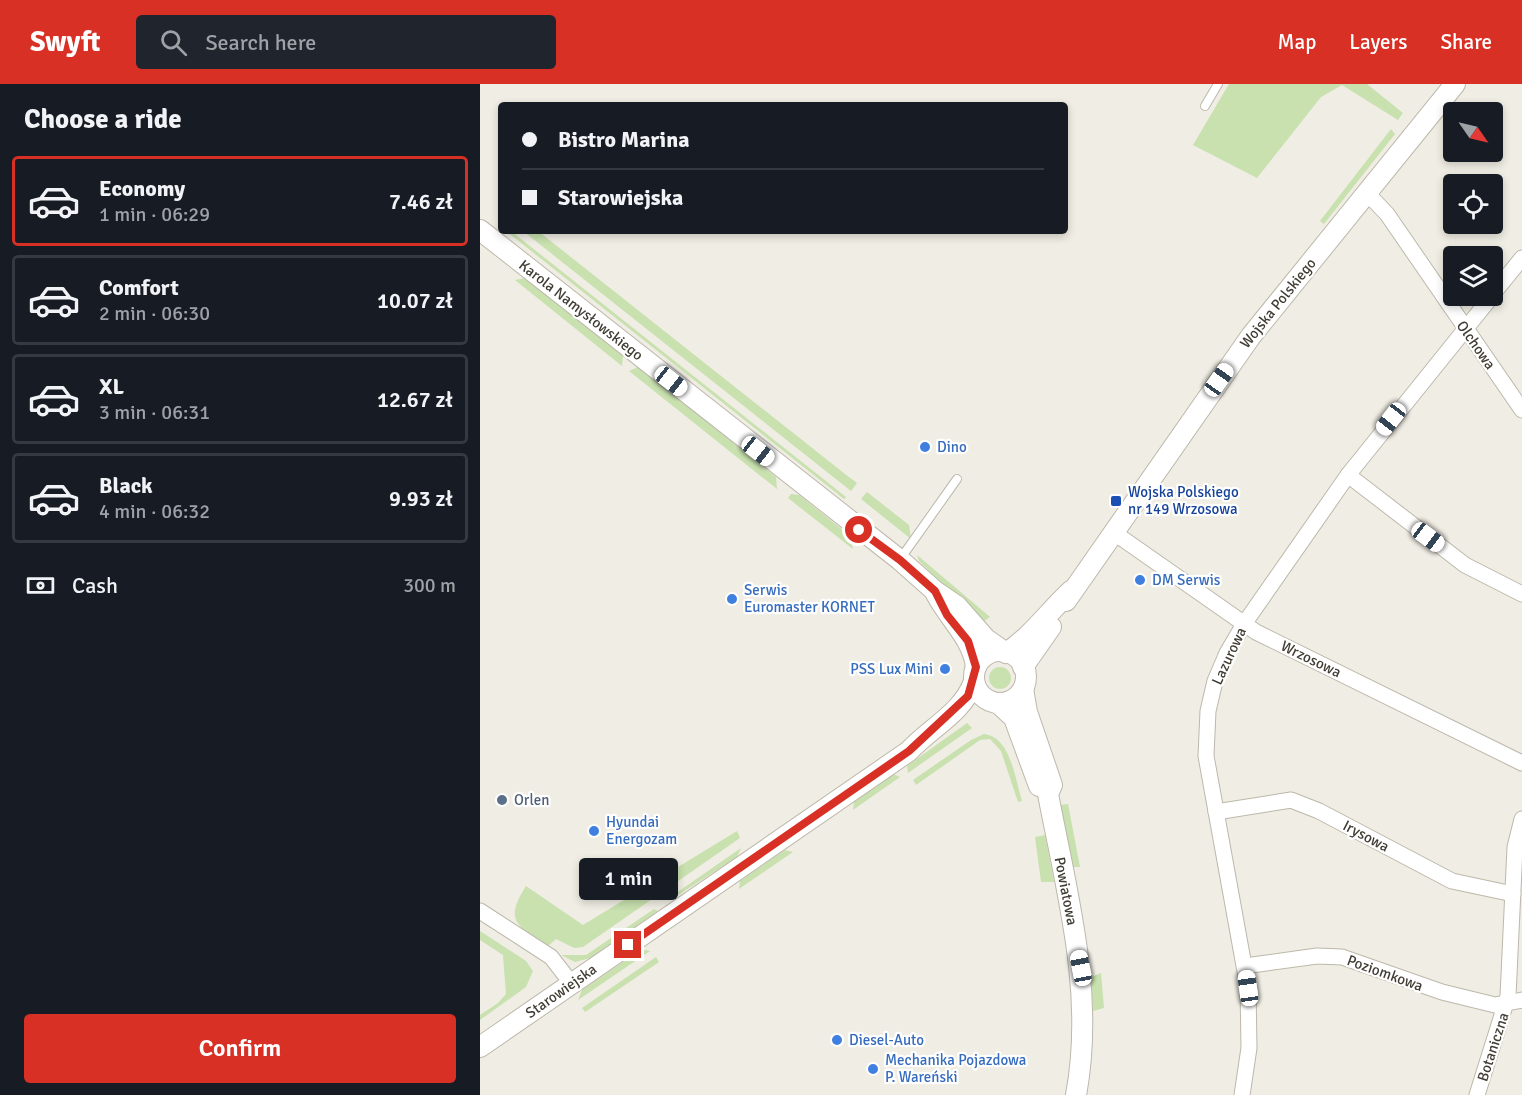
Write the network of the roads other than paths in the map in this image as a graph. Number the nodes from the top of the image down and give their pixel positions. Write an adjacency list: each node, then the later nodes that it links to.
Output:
1 (1218, 84): 3 (lane)
2 (1455, 84): 4 (street, Wojska Polskiego)
3 (1205, 106)
4 (1367, 193): 9 (street, Olchowa); 13 (street, Wojska Polskiego)
5 (480, 230): 14 (street, Karola Namysłowskiego)
6 (1522, 258): 7 (street, Lazurowa)
7 (1503, 281)
8 (1483, 306): 9 (street, Lazurowa)
9 (1465, 329): 10 (street, Olchowa); 11 (street, Lazurowa)
10 (1522, 410)
11 (1348, 475): 17 (street); 18 (street, Lazurowa)
12 (957, 478): 14 (lane)
13 (1113, 532): 15 (street, Wojska Polskiego); 18 (street, Wrzosowa)
14 (900, 560): 16 (street, Karola Namysłowskiego)
15 (1072, 590): 19 (street, Wojska Polskiego); 20 (street, Wojska Polskiego)
16 (935, 591): 19 (street, Karola Namysłowskiego); 21 (street, Karola Namysłowskiego)
17 (1522, 594)
18 (1244, 624): 25 (street, Wrzosowa); 27 (street, Lazurowa)
19 (1006, 653): 20 (street); 21 (street)
20 (1023, 667): 22 (street)
21 (975, 674): 23 (street); 24 (street, Starowiejska)
22 (1023, 689): 23 (street); 26 (street, Powiatowa)
23 (994, 702): 24 (street, Starowiejska); 26 (street, Powiatowa)
24 (909, 751): 32 (street, Starowiejska)
25 (1522, 763)
26 (1048, 794): 35 (street, Powiatowa)
27 (1216, 812): 29 (street, Irysowa); 31 (street, Lazurowa)
28 (1522, 820): 29 (street, Botaniczna)
29 (1513, 894): 33 (street, Botaniczna)
30 (480, 911): 32 (street)
31 (1245, 966): 33 (street, Poziomkowa); 36 (street, Lazurowa)
32 (572, 984): 34 (street, Starowiejska)
33 (1514, 1002): 37 (street, Botaniczna)
34 (480, 1047)
35 (1076, 1095)
36 (1242, 1095)
37 (1477, 1095)

